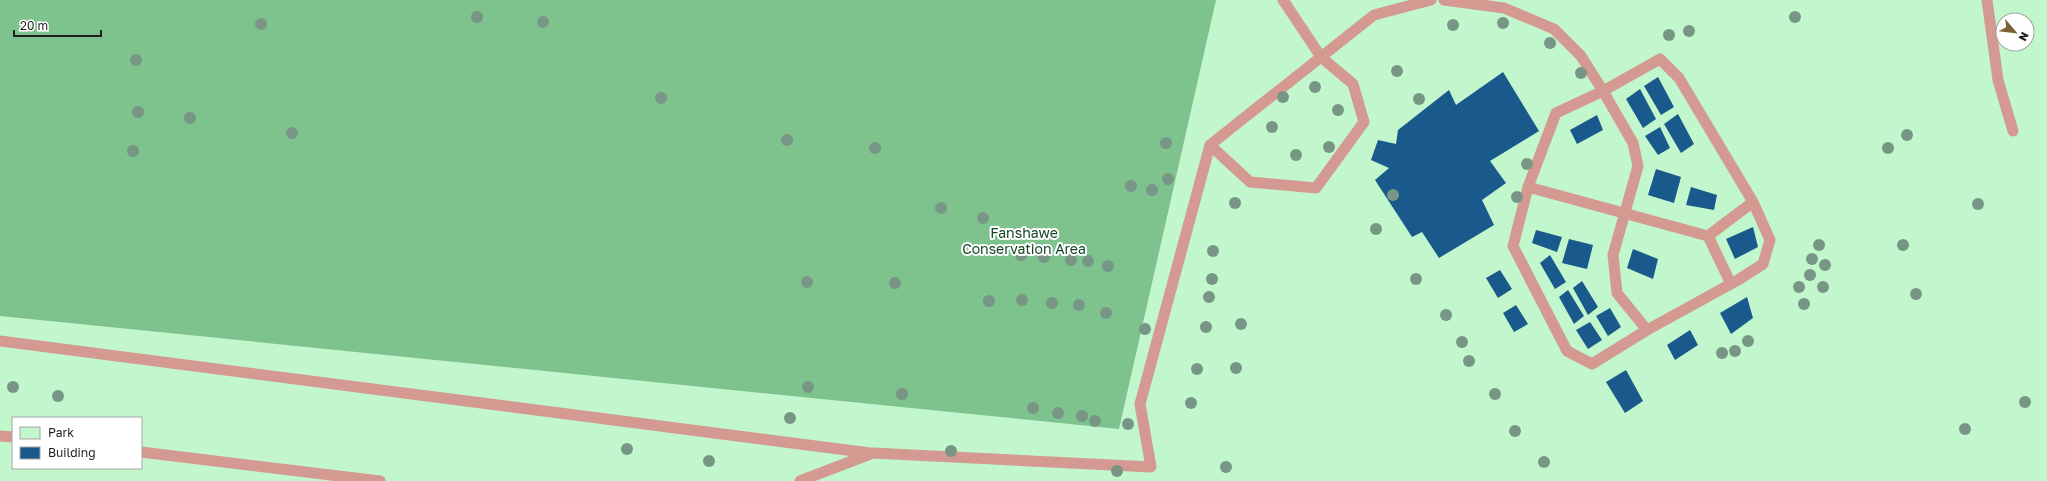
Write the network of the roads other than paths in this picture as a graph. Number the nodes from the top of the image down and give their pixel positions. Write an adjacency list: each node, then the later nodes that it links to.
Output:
1 (1283, 0): 5 (lane)
2 (1431, 0): 5 (lane)
3 (1444, 0): 6 (lane)
4 (1987, 0): 7 (lane)
5 (1321, 57): 8 (lane); 8 (lane)
6 (1603, 91): 9 (lane); 10 (lane); 11 (lane)
7 (2013, 131)
8 (1210, 145): 19 (lane)
9 (1528, 187): 11 (lane); 14 (lane)
10 (1753, 202): 12 (lane); 13 (lane)
11 (1624, 214): 12 (lane); 14 (lane)
12 (1708, 236): 13 (lane)
13 (1731, 284): 14 (lane)
14 (1647, 330)
15 (0, 341): 19 (lane)
16 (0, 436): 17 (lane)
17 (12, 437)
18 (142, 452): 20 (lane)
19 (873, 453): 21 (lane)
20 (380, 481)
21 (800, 481)

